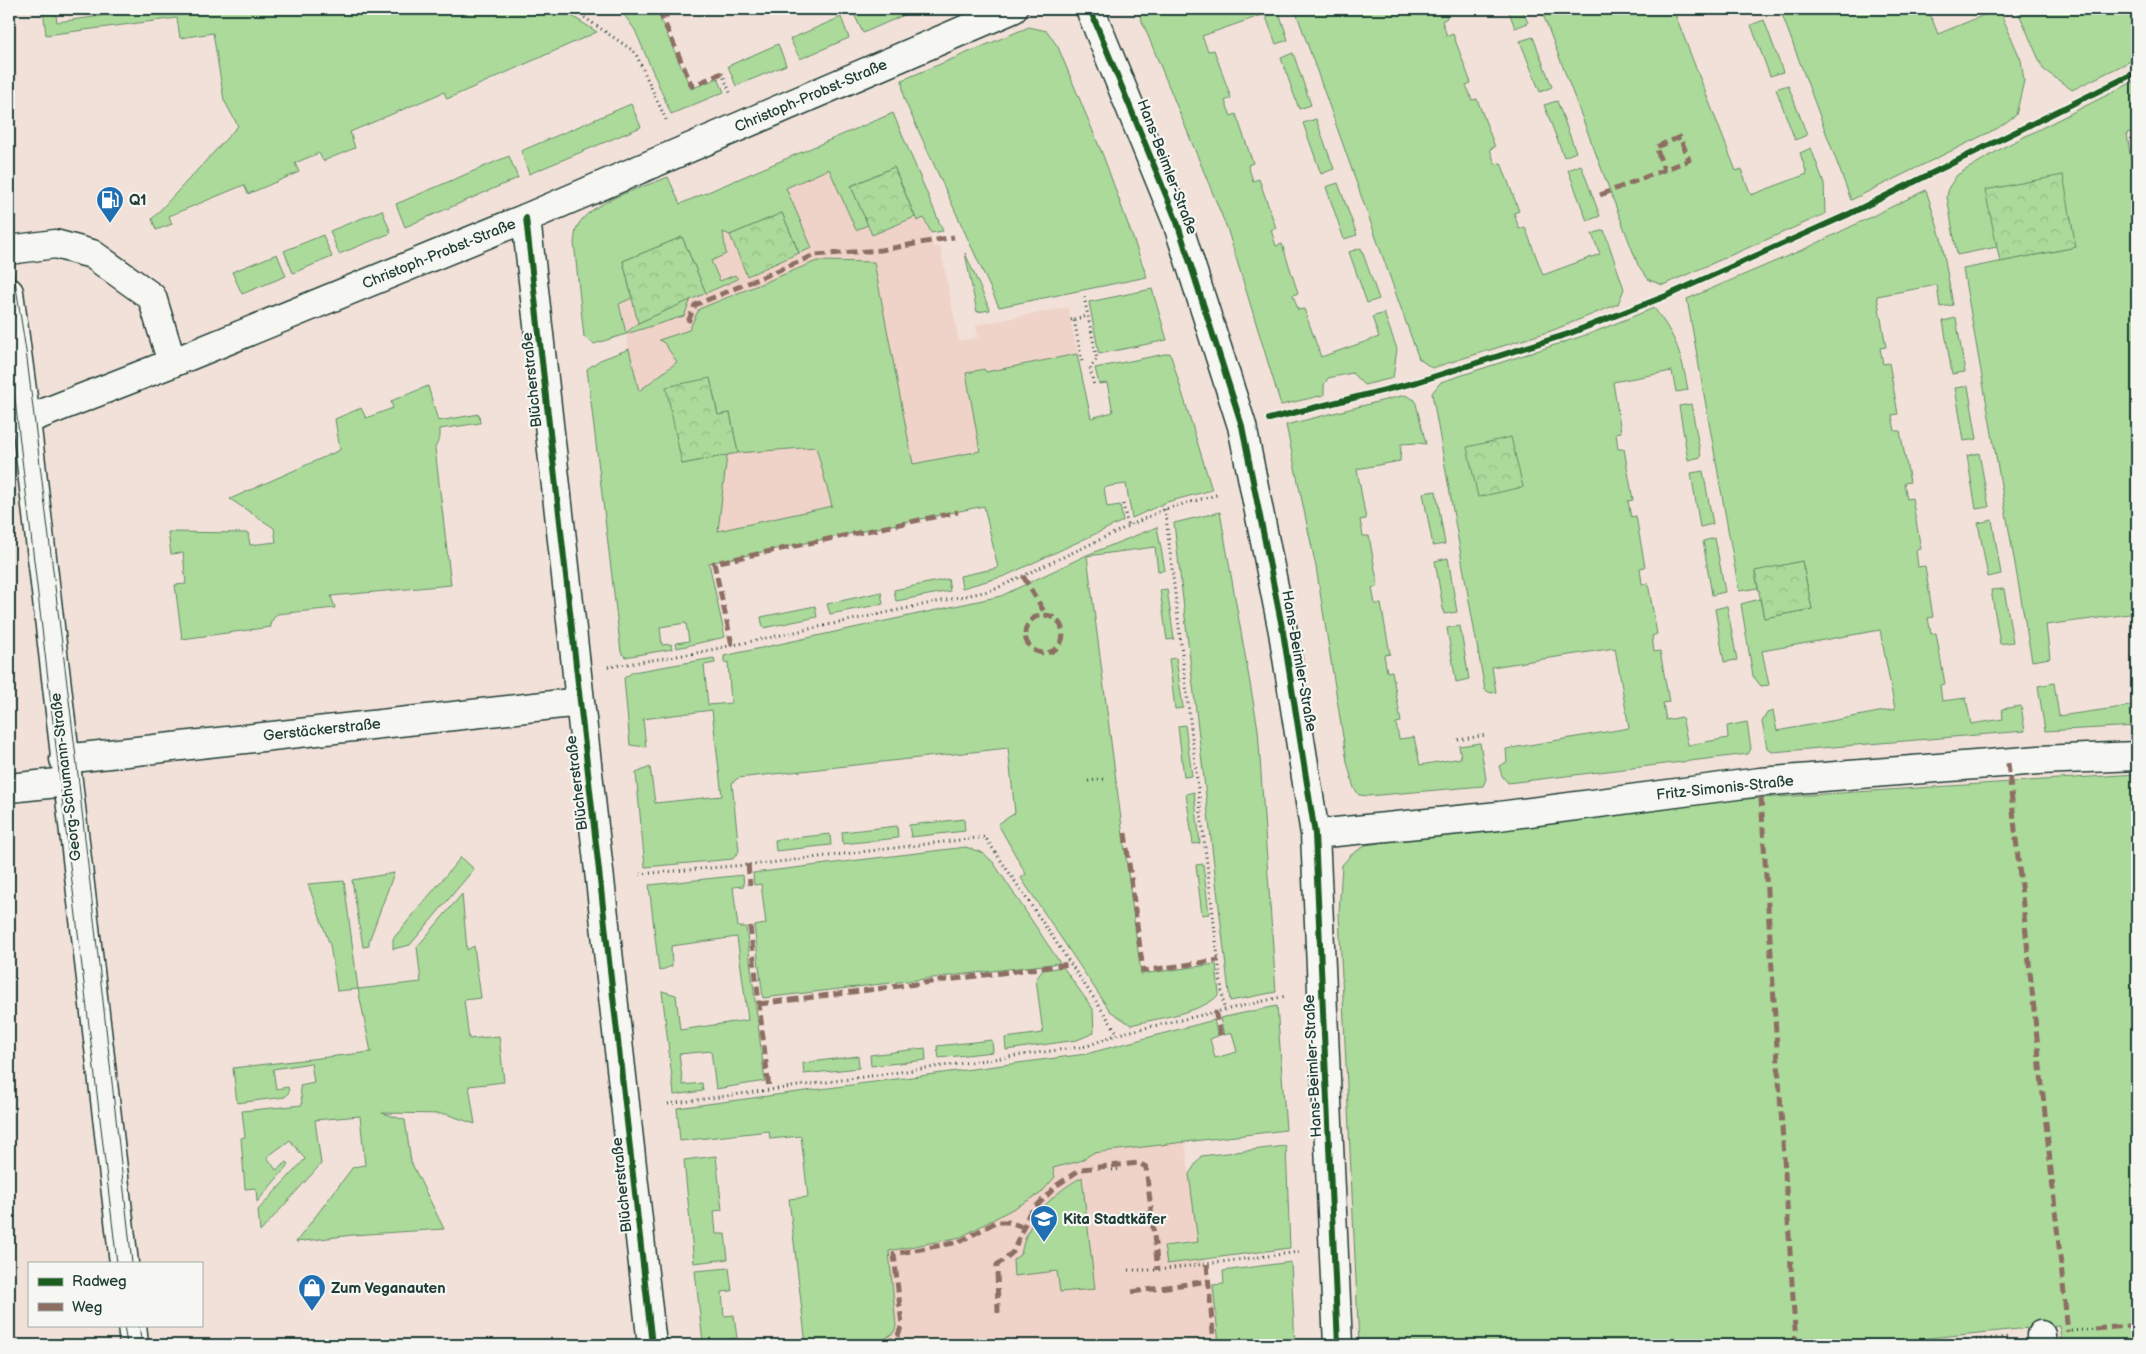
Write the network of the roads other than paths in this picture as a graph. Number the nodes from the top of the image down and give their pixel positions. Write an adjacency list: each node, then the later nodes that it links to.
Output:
1 (1013, 9): 3 (street, Christoph-Probst-Straße)
2 (1090, 9): 12 (street, Hans-Beimler-Straße)
3 (526, 218): 6 (street, Christoph-Probst-Straße); 8 (street, Blücherstraße)
4 (9, 250): 6 (street)
5 (9, 292): 7 (street, Georg-Schumann-Straße)
6 (172, 363): 7 (street, Christoph-Probst-Straße)
7 (26, 420): 10 (street, Georg-Schumann-Straße)
8 (580, 702): 10 (street, Gerstäckerstraße); 16 (street, Blücherstraße)
9 (2137, 756): 12 (street, Fritz-Simonis-Straße)
10 (65, 770): 11 (street, Gerstäckerstraße); 13 (street, Georg-Schumann-Straße)
11 (9, 788)
12 (1314, 834): 17 (street, Hans-Beimler-Straße)
13 (124, 1262)
14 (132, 1326): 15 (street)
15 (134, 1345)
16 (652, 1345)
17 (1338, 1345)

